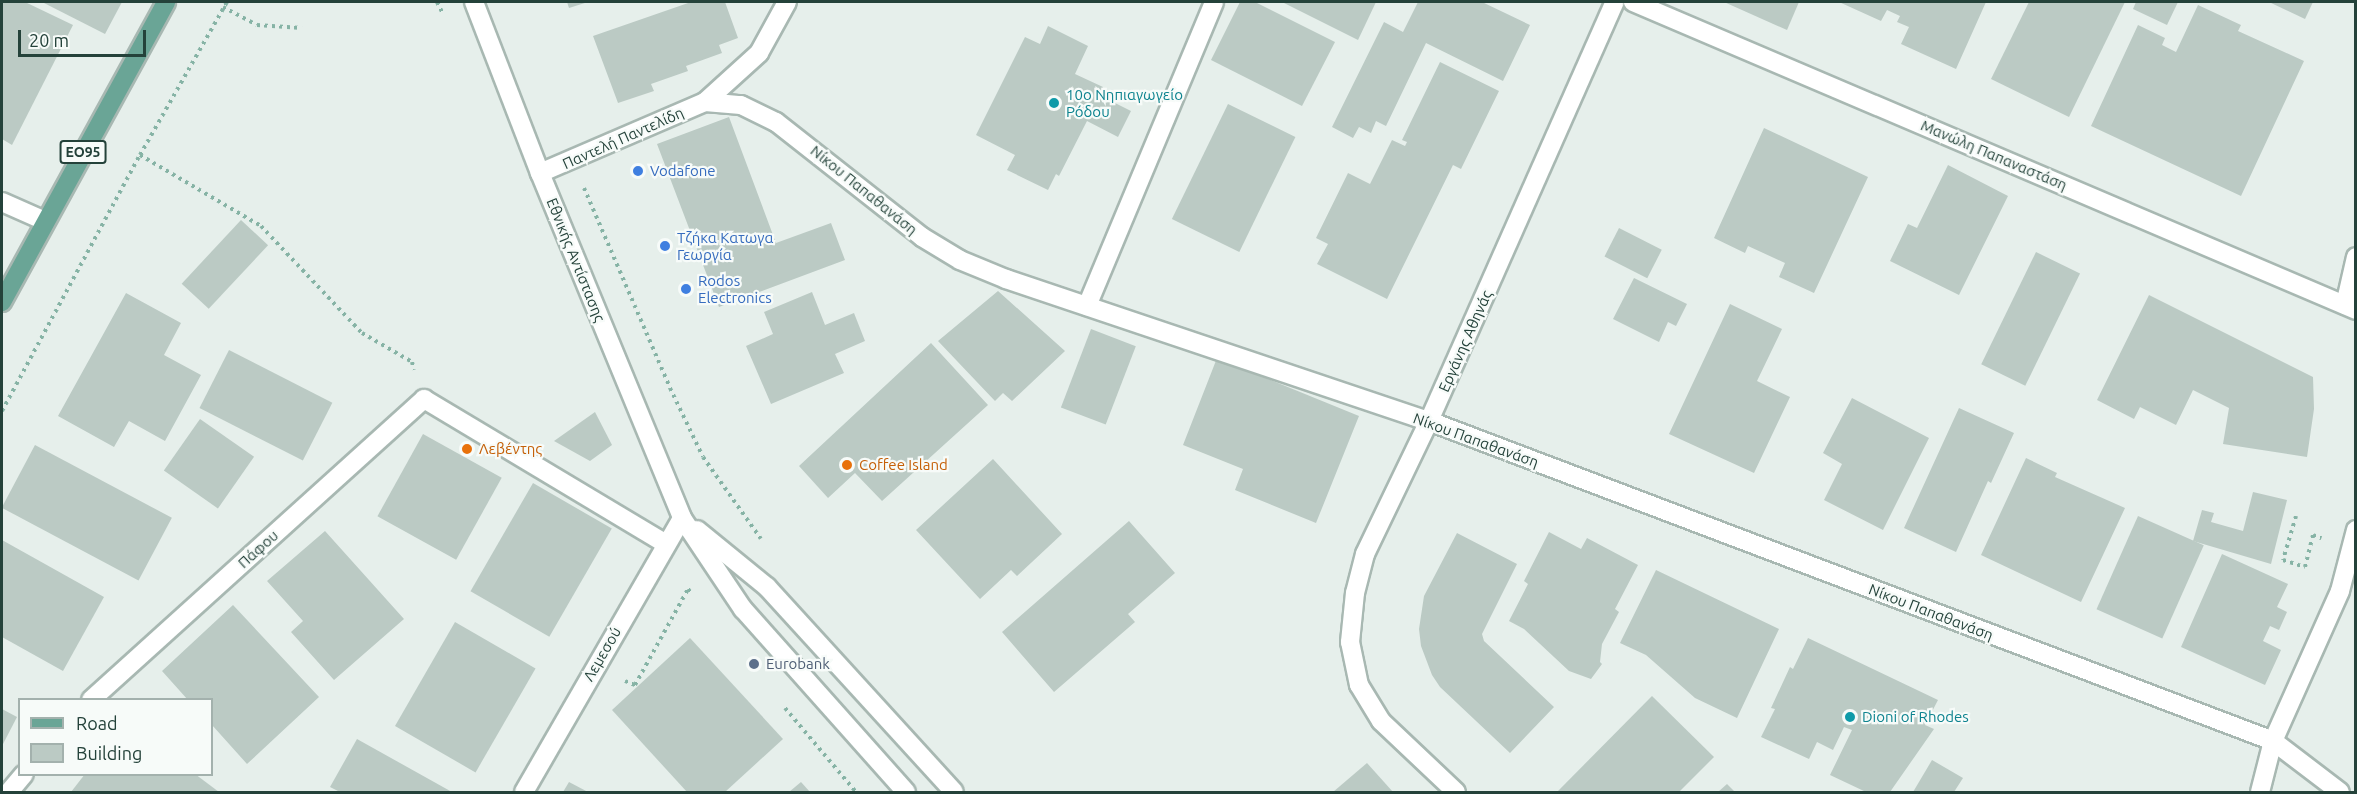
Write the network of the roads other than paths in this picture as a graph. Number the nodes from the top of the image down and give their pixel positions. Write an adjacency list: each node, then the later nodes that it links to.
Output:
1 (166, 2): 10 (main road, ΕΟ95)
2 (474, 2): 8 (street, Εθνικής Αντίστασης)
3 (787, 2): 7 (street)
4 (1214, 2): 13 (street)
5 (1615, 2): 16 (street, Εργάνης Αθηνάς)
6 (1633, 2): 14 (street, Μανώλη Παπαναστάση)
7 (705, 102): 8 (street, Παντελή Παντελίδη); 13 (street, Νίκου Παπαθανάση)
8 (540, 173): 17 (street, Εθνικής Αντίστασης)
9 (2, 202): 10 (street)
10 (45, 221): 12 (main road, ΕΟ95)
11 (2355, 256): 14 (street)
12 (2, 302)
13 (1086, 306): 16 (street, Νίκου Παπαθανάση)
14 (2350, 307): 15 (street)
15 (2355, 322)
16 (1429, 421): 21 (street, Νίκου Παπαθανάση); 27 (street, Εργάνης Αθηνάς)
17 (682, 518): 19 (street, Λεμεσού); 25 (street, Εθνικής Αντίστασης); 26 (street, Εθνικής Αντίστασης)
18 (2355, 531): 21 (street)
19 (665, 543): 20 (street, Πάφου); 24 (street, Λεμεσού)
20 (92, 698)
21 (2273, 741): 28 (street); 29 (street, Νίκου Παπαθανάση)
22 (22, 776): 23 (street)
23 (9, 792)
24 (524, 792)
25 (906, 792)
26 (954, 792)
27 (1456, 792)
28 (2260, 792)
29 (2340, 792)

